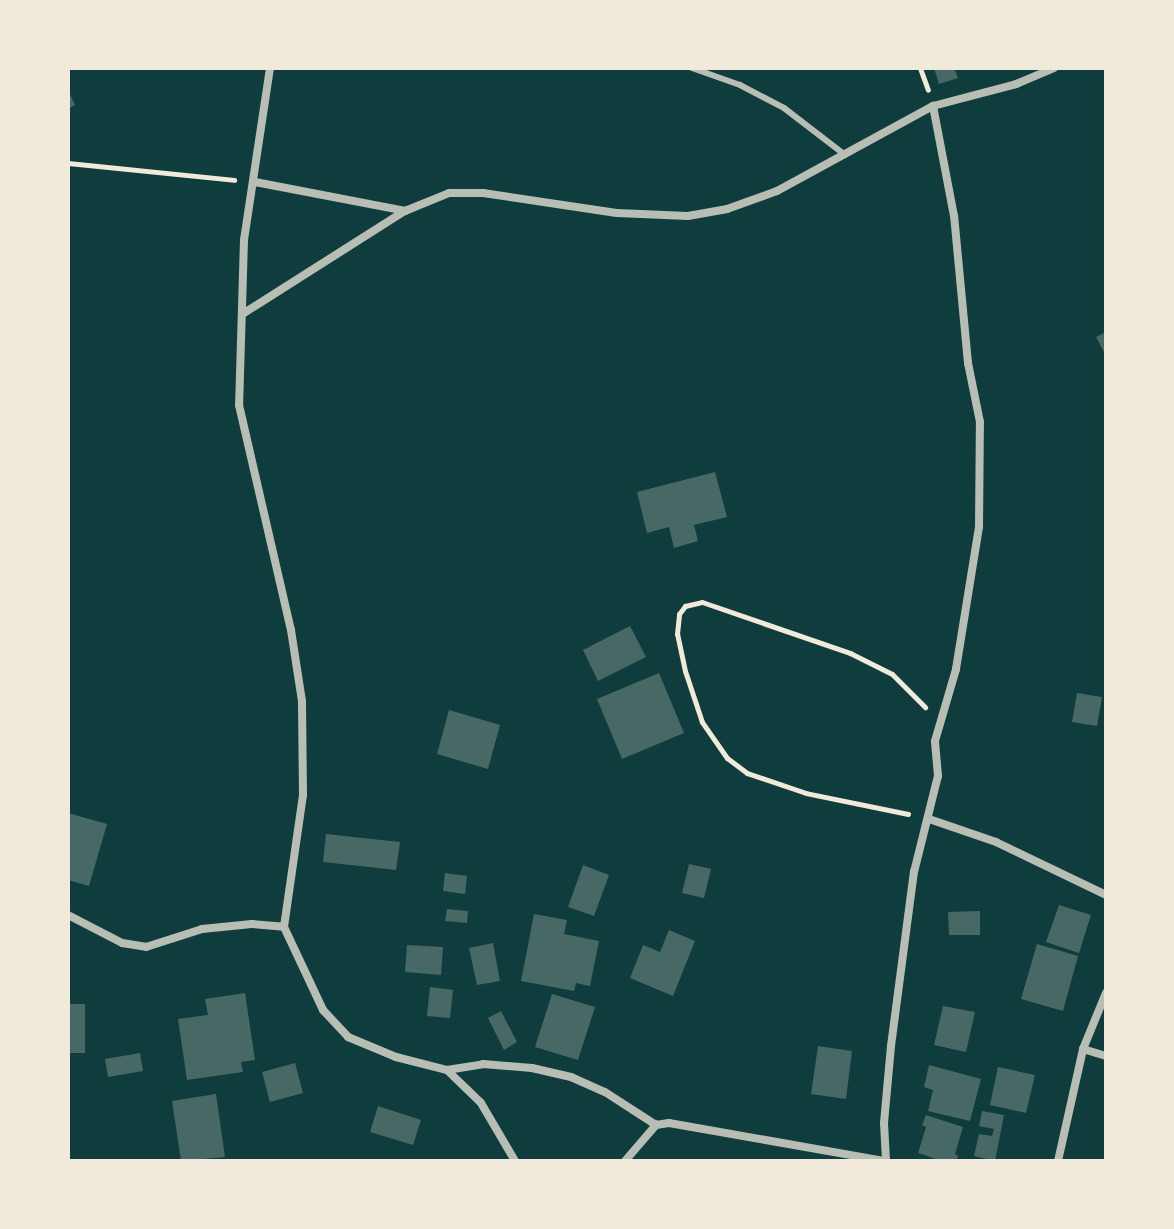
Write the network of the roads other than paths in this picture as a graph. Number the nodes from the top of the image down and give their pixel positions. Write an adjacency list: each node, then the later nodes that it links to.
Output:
1 (270, 68): 6 (street)
2 (692, 68): 5 (lane)
3 (1054, 68): 4 (street)
4 (933, 106): 5 (street); 9 (street)
5 (845, 155): 7 (street)
6 (255, 182): 7 (street); 8 (street)
7 (405, 211): 8 (street)
8 (244, 313): 12 (street)
9 (929, 819): 10 (street); 20 (street)
10 (1106, 895)
11 (68, 915): 12 (street)
12 (284, 927): 16 (street)
13 (1106, 993): 14 (street)
14 (1083, 1049): 15 (street); 21 (street)
15 (1106, 1056)
16 (447, 1070): 17 (street); 18 (street)
17 (656, 1125): 19 (street); 20 (street)
18 (515, 1161)
19 (625, 1161)
20 (885, 1161)
21 (1058, 1161)

